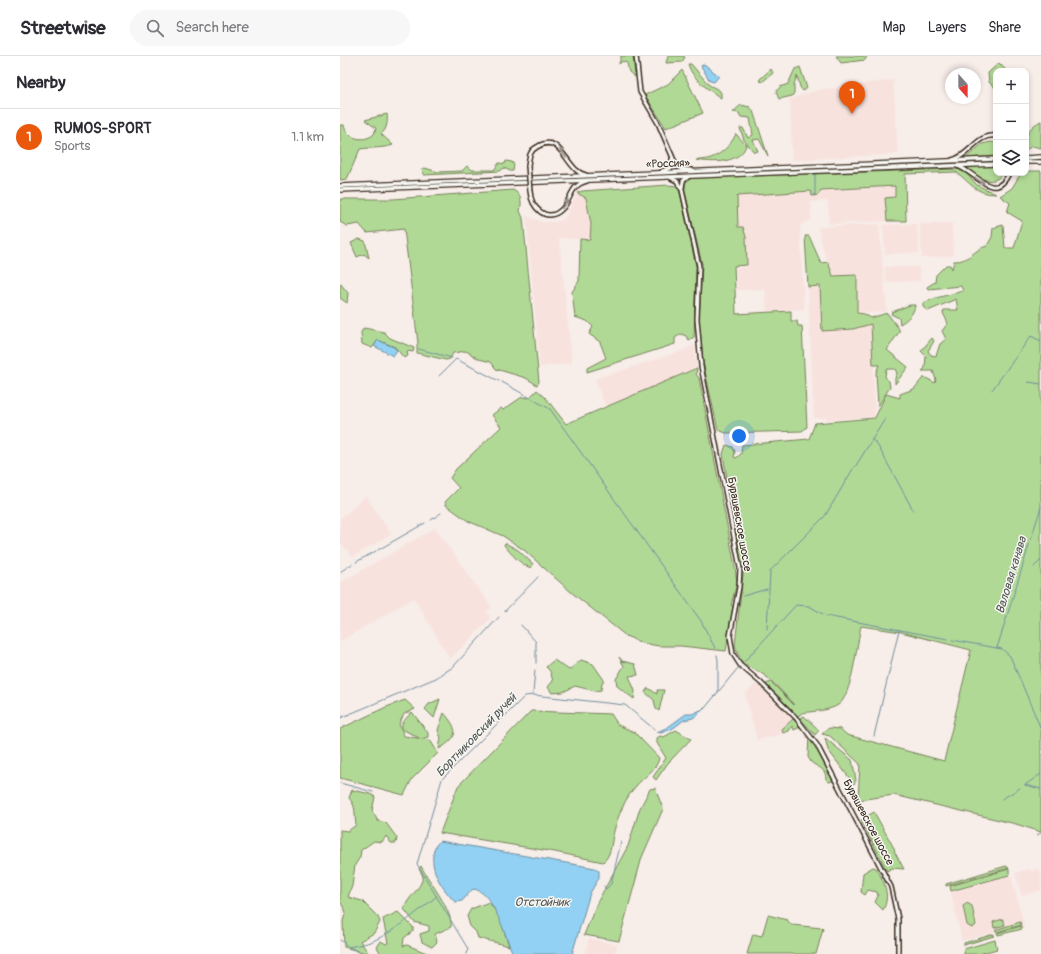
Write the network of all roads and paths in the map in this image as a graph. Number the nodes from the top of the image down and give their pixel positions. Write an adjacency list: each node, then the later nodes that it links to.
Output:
1 (636, 56): 3 (main road)
2 (993, 136): 7 (main road)
3 (671, 154): 12 (main road); 13 (main road)
4 (1041, 157): 5 (highway)
5 (1029, 158)
6 (993, 159): 7 (highway, «Россия»)
7 (946, 161): 13 (highway, «Россия»)
8 (1029, 162): 9 (highway)
9 (1041, 162)
10 (993, 164): 11 (highway, «Россия»)
11 (950, 166): 13 (highway, «Россия»); 14 (main road, one-way to 14)
12 (656, 173): 13 (highway, «Россия»); 16 (highway, «Россия»)
13 (696, 173): 15 (highway, «Россия»); 19 (main road)
14 (1008, 176)
15 (665, 177): 16 (highway, «Россия»); 19 (main road)
16 (592, 178): 16 (main road, one-way to 16, bridge); 17 (highway, «Россия»); 18 (highway, «Россия»)
17 (340, 186)
18 (340, 190)
19 (682, 190): 20 (main road, Бурашевское шоссе)
20 (898, 954)

